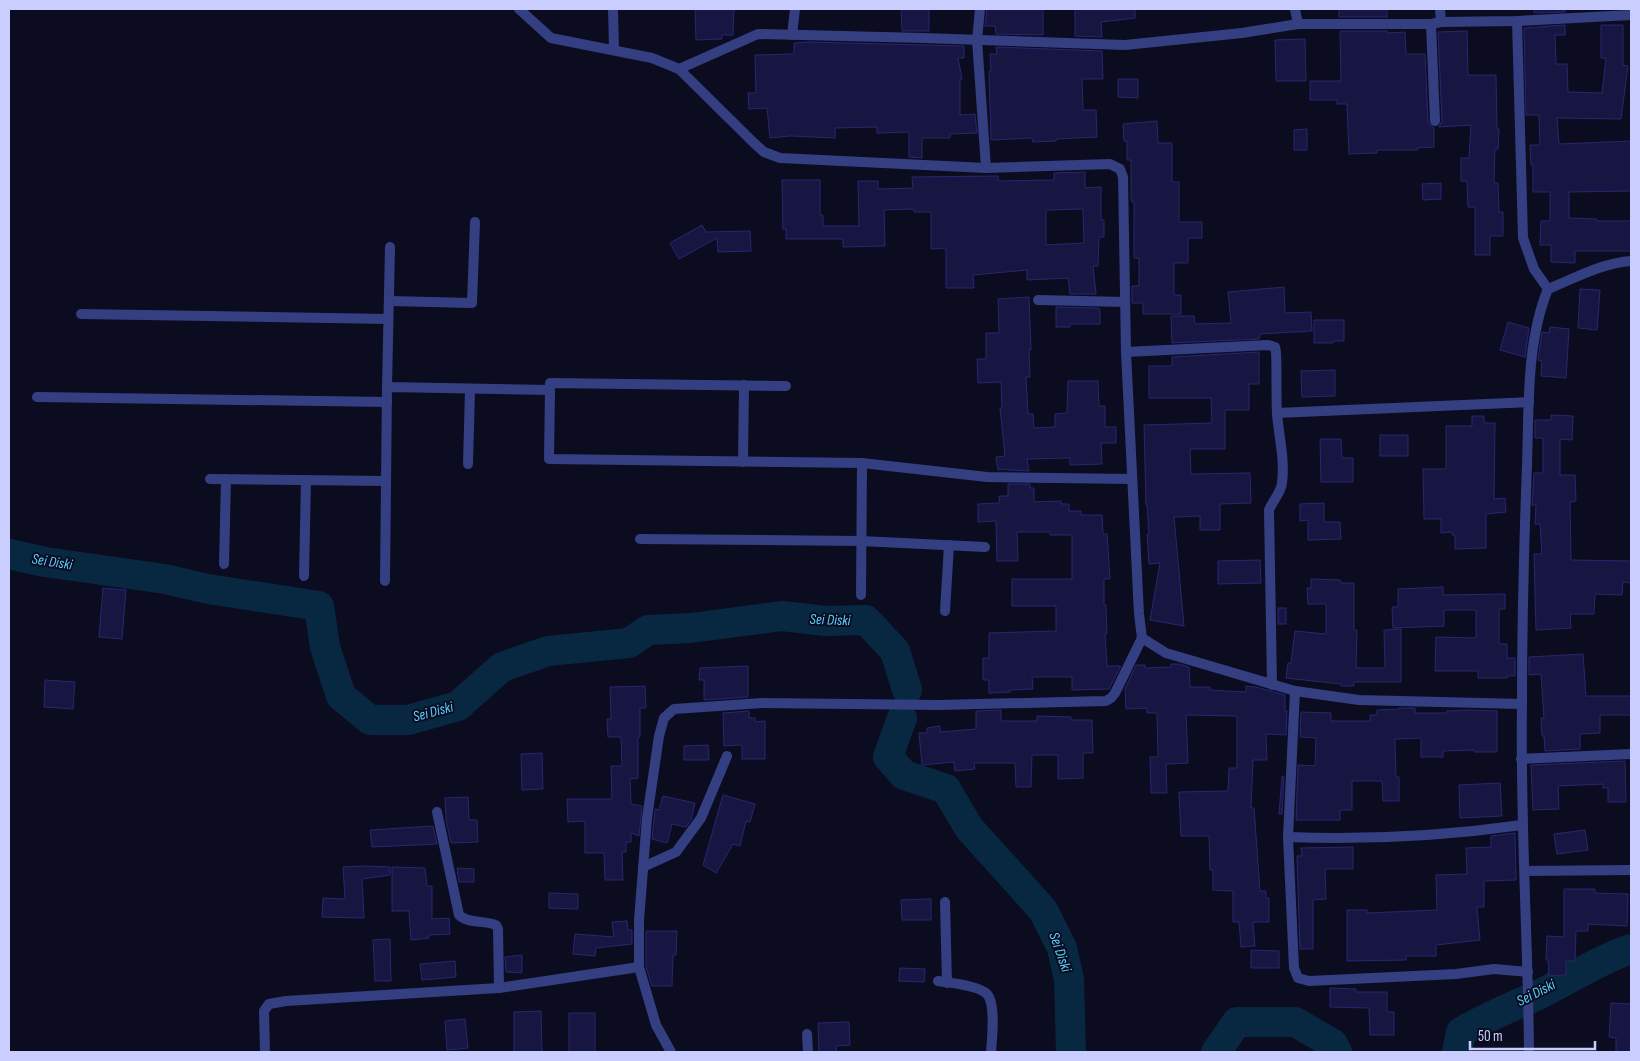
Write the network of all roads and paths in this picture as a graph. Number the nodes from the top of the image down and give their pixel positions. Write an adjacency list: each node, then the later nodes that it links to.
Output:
1 (519, 9): 13 (street)
2 (614, 9): 13 (street)
3 (794, 9): 11 (street)
4 (980, 9): 12 (street)
5 (1295, 9): 10 (street)
6 (1440, 9): 9 (street)
7 (1631, 15): 8 (street)
8 (1517, 21): 9 (street); 20 (street)
9 (1436, 23): 10 (street); 15 (street)
10 (1298, 24): 12 (street)
11 (792, 35): 12 (street); 14 (street)
12 (977, 40): 16 (street)
13 (614, 50): 14 (street)
14 (679, 69): 16 (street)
15 (1434, 121)
16 (986, 168): 23 (street)
17 (475, 222): 22 (street)
18 (390, 247): 22 (street)
19 (1631, 261): 20 (street)
20 (1548, 290): 34 (street)
21 (1038, 300): 23 (street)
22 (389, 301): 25 (street)
23 (1125, 302): 26 (street)
24 (81, 314): 25 (street)
25 (388, 319): 29 (street)
26 (1126, 352): 35 (street); 41 (street)
27 (744, 385): 28 (street); 31 (street); 36 (street)
28 (786, 386)
29 (387, 388): 30 (street); 33 (street)
30 (470, 388): 31 (street); 38 (street)
31 (550, 390): 36 (street)
32 (37, 397): 33 (street)
33 (387, 402): 43 (street)
34 (1529, 402): 35 (street); 56 (street)
35 (1277, 413): 54 (street)
36 (743, 462): 37 (street)
37 (862, 463): 41 (street); 45 (street)
38 (468, 464)
39 (210, 479): 40 (street)
40 (226, 479): 42 (street); 48 (street)
41 (1132, 479): 53 (street)
42 (306, 480): 43 (street); 49 (street)
43 (386, 481): 50 (street)
44 (640, 539): 45 (street)
45 (862, 541): 46 (street); 51 (street)
46 (949, 545): 47 (street); 52 (street)
47 (985, 547)
48 (224, 564)
49 (304, 576)
50 (385, 581)
51 (861, 595)
52 (945, 611)
53 (1142, 638): 54 (street); 63 (street)
54 (1272, 685): 55 (street)
55 (1295, 691): 56 (street); 62 (street)
56 (1522, 704): 59 (street)
57 (1631, 754): 59 (street)
58 (727, 756): 63 (street)
59 (1521, 759): 61 (street)
60 (437, 812): 69 (street)
61 (1522, 825): 62 (street); 65 (street)
62 (1288, 837): 68 (street)
63 (643, 867): 67 (street)
64 (1631, 870): 65 (street)
65 (1525, 871): 68 (street)
66 (945, 902): 74 (street)
67 (639, 966): 69 (street); 72 (street)
68 (1528, 972): 75 (street)
69 (499, 988): 71 (street)
70 (807, 1034): 73 (street)
71 (265, 1052)
72 (671, 1052)
73 (808, 1052)
74 (991, 1052)
75 (1529, 1052)

